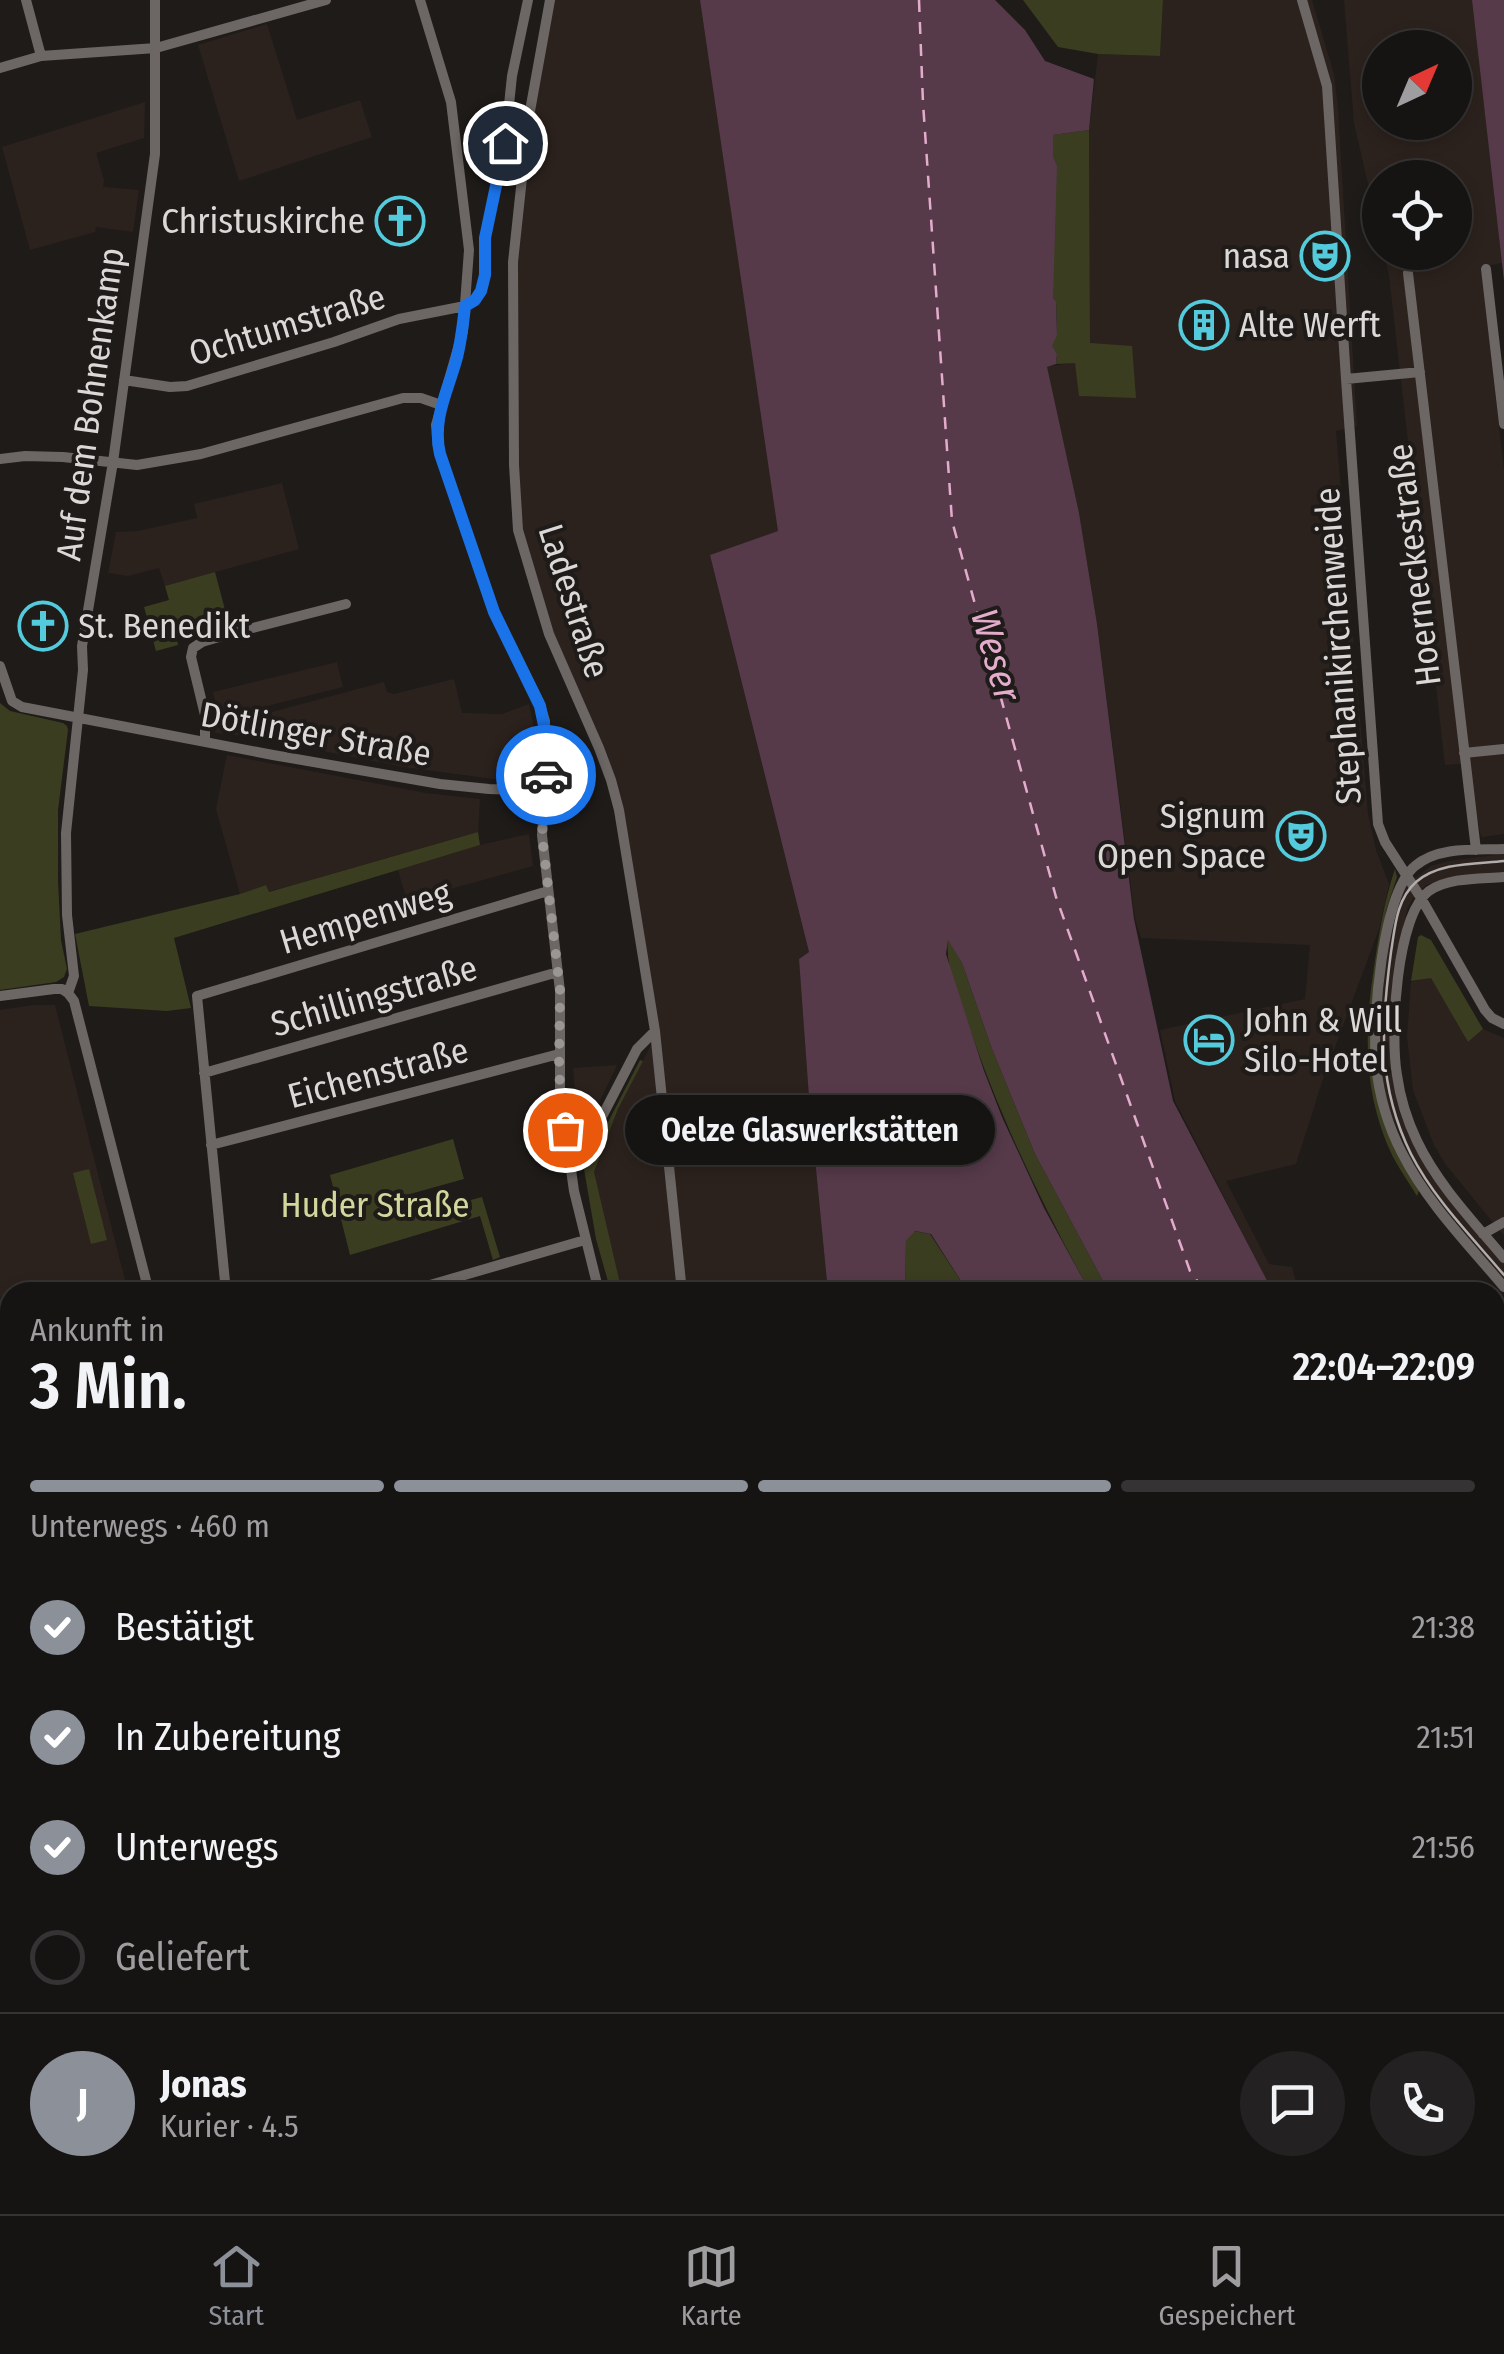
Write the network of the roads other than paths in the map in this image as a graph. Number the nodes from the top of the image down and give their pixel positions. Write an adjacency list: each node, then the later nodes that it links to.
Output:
1 (26, 0): 9 (street)
2 (154, 0): 8 (street, Auf dem Bohnenkamp)
3 (326, 0): 8 (street)
4 (420, 0): 15 (street)
5 (528, 0): 11 (street)
6 (550, 0): 12 (street, Ladestraße)
7 (1302, 0): 17 (street, Stephanikirchenweide)
8 (156, 48): 9 (street); 18 (street, Auf dem Bohnenkamp)
9 (42, 56): 10 (street)
10 (0, 68)
11 (508, 118): 12 (street); 15 (street)
12 (528, 122): 40 (street, Ladestraße)
13 (1486, 270): 20 (street)
14 (1408, 273): 16 (street, Hoerneckestraße)
15 (465, 306): 18 (street, Ochtumstraße); 19 (street)
16 (1420, 372): 17 (street); 28 (street, Hoerneckestraße)
17 (1346, 379): 32 (street, Stephanikirchenweide)
18 (124, 380): 22 (street, Auf dem Bohnenkamp)
19 (441, 406): 22 (street); 29 (street)
20 (1504, 424)
21 (0, 459): 22 (street)
22 (113, 462): 25 (street, Auf dem Bohnenkamp)
23 (346, 604): 26 (street)
24 (0, 666): 25 (street, Dötlinger Straße)
25 (78, 718): 26 (street, Dötlinger Straße); 37 (street, Auf dem Bohnenkamp)
26 (205, 742): 29 (street, Dötlinger Straße)
27 (1504, 749): 28 (street)
28 (1464, 753): 31 (street, Hoerneckestraße)
29 (546, 791): 34 (street)
30 (1504, 848): 31 (street)
31 (1476, 850): 32 (street)
32 (1406, 874): 35 (street, Stephanikirchenweide); 54 (street)
33 (1504, 876): 35 (street)
34 (548, 891): 36 (street); 42 (street, Hempenweg)
35 (1421, 898): 39 (street, Stephanikirchenweide); 46 (street)
36 (558, 972): 41 (street); 42 (street, Schillingstraße)
37 (68, 993): 38 (street); 49 (street)
38 (0, 996)
39 (1504, 1024)
40 (655, 1031): 44 (street); 53 (street, Ladestraße)
41 (559, 1054): 43 (street, Eichenstraße); 44 (street)
42 (204, 1073): 43 (street)
43 (211, 1146): 50 (street)
44 (569, 1152): 47 (street)
45 (1504, 1222): 46 (street)
46 (1483, 1234): 48 (street)
47 (585, 1240): 51 (street); 52 (street)
48 (1504, 1258)
49 (146, 1282)
50 (225, 1282)
51 (440, 1282)
52 (596, 1282)
53 (681, 1282)
54 (1500, 1282)

